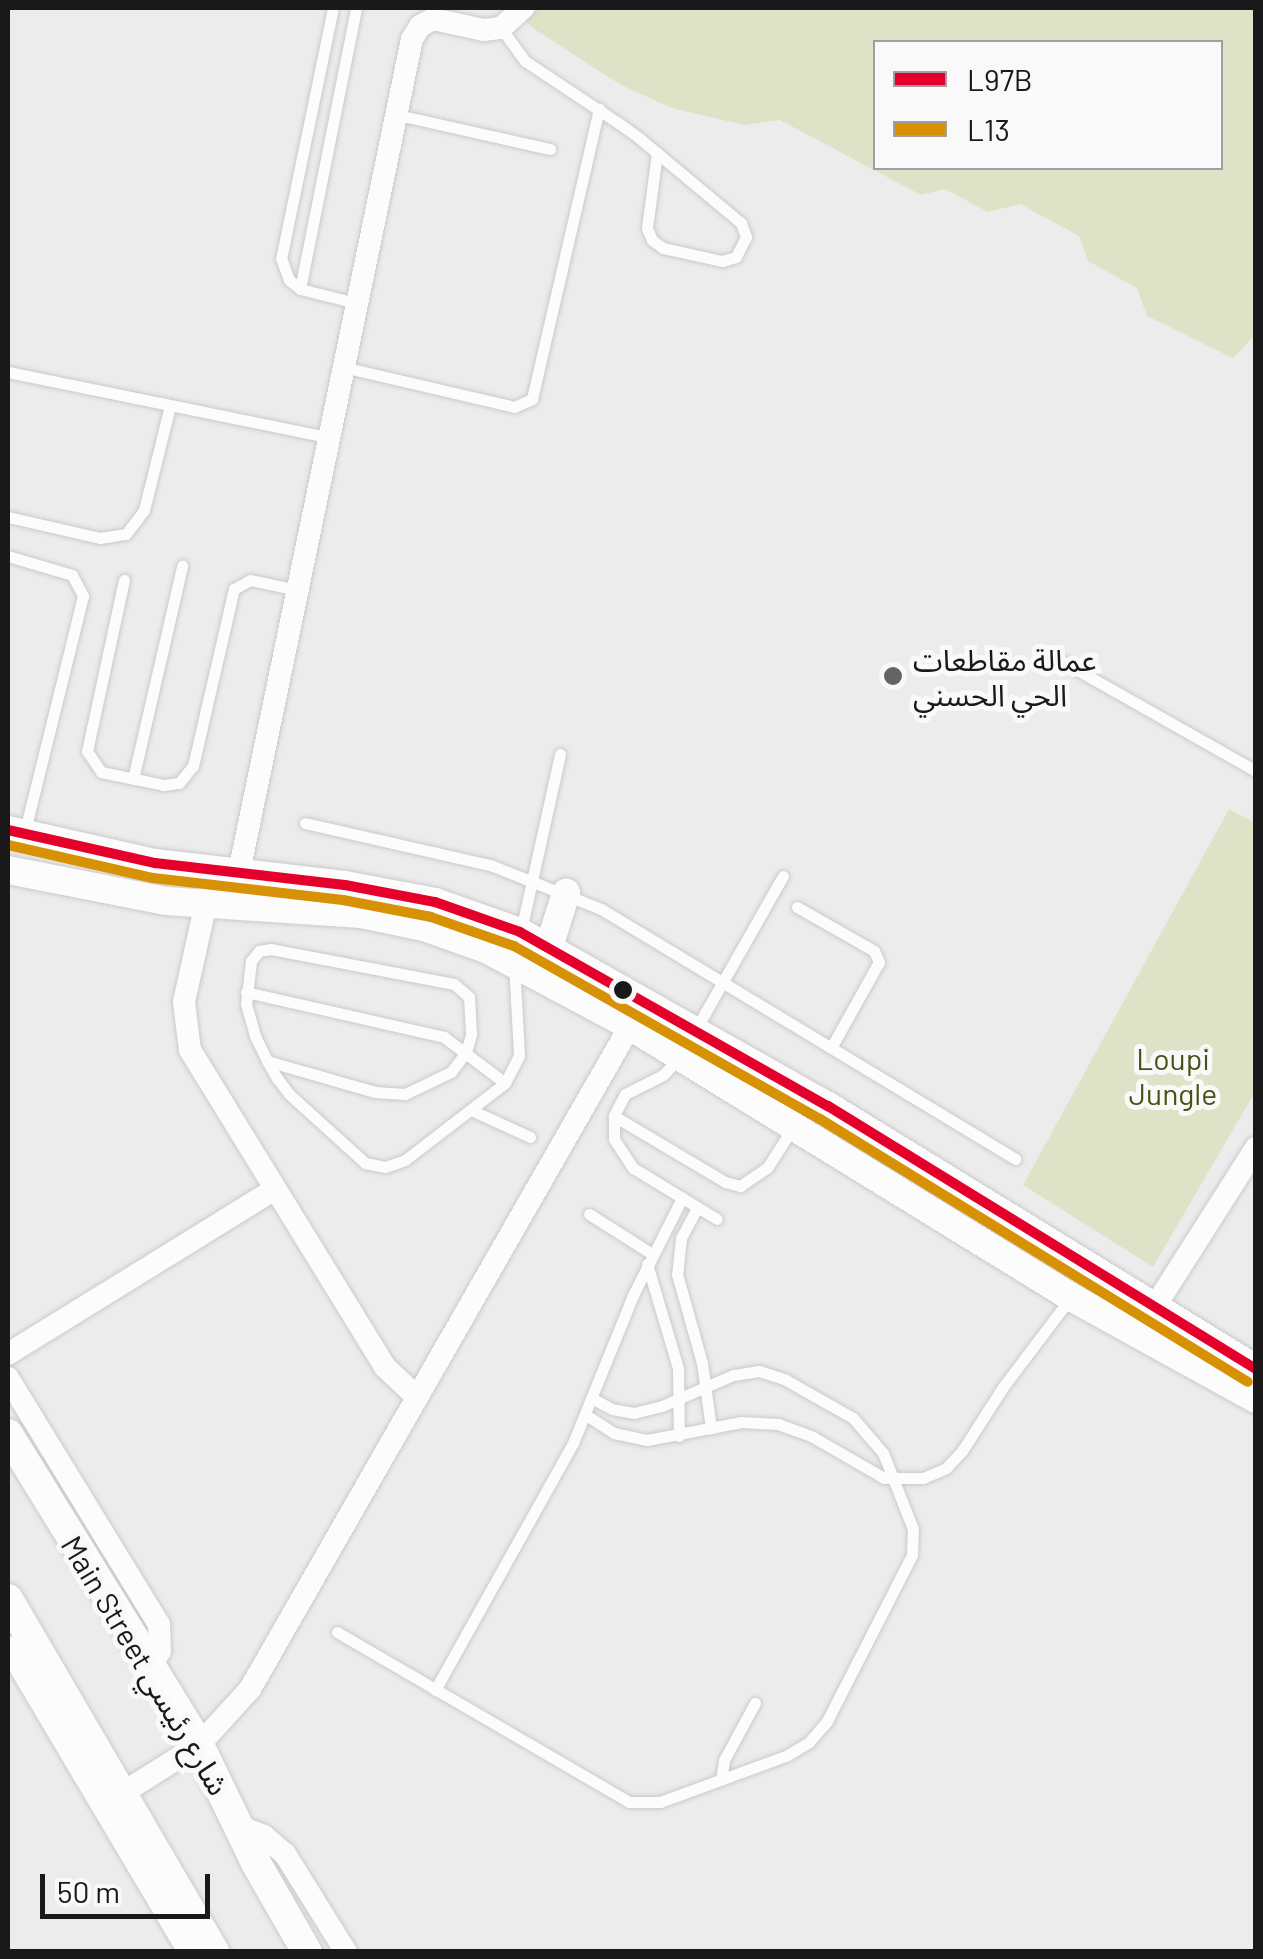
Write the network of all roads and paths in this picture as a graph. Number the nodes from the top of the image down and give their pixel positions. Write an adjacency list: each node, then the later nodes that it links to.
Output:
1 (333, 8): 10 (lane)
2 (356, 8): 10 (lane)
3 (524, 8): 5 (street)
4 (431, 13): 5 (street); 7 (street)
5 (502, 28): 6 (lane)
6 (599, 109): 9 (lane); 12 (lane)
7 (398, 115): 8 (lane); 11 (street)
8 (550, 149)
9 (657, 153): 9 (lane)
10 (300, 290): 11 (lane)
11 (360, 304): 12 (street)
12 (347, 368): 15 (street)
13 (8, 372): 14 (lane)
14 (170, 406): 15 (lane); 16 (lane)
15 (331, 438): 20 (street)
16 (8, 517)
17 (8, 556): 26 (lane)
18 (182, 566): 24 (lane)
19 (124, 580): 24 (lane)
20 (298, 590): 24 (lane); 28 (street)
21 (1049, 654): 23 (lane)
22 (560, 754): 30 (lane)
23 (1256, 771)
24 (133, 779)
25 (306, 823): 30 (lane)
26 (16, 832): 28 (street)
27 (8, 870): 32 (street)
28 (225, 872): 32 (street); 34 (street)
29 (783, 876): 37 (lane)
30 (532, 879): 31 (lane); 34 (lane)
31 (566, 893): 35 (street); 37 (lane)
32 (219, 905): 36 (street); 52 (street)
33 (797, 906): 41 (lane)
34 (520, 932): 35 (street); 36 (lane)
35 (549, 947): 40 (street)
36 (514, 962): 39 (street); 45 (lane)
37 (723, 982): 40 (lane); 41 (lane)
38 (246, 992): 42 (lane); 42 (lane); 44 (lane)
39 (630, 1026): 43 (street); 65 (street)
40 (695, 1030): 43 (lane); 59 (street)
41 (831, 1048): 51 (lane)
42 (466, 1052): 44 (lane); 45 (lane)
43 (680, 1056): 47 (lane); 48 (street)
44 (267, 1061): 46 (lane)
45 (506, 1083): 46 (lane)
46 (471, 1110): 49 (lane)
47 (614, 1116): 48 (lane); 53 (lane)
48 (794, 1124): 58 (street)
49 (530, 1138)
50 (1256, 1148): 59 (street)
51 (1016, 1159)
52 (275, 1189): 61 (street); 65 (street)
53 (682, 1198): 54 (lane); 57 (lane)
54 (697, 1208): 56 (lane); 64 (lane)
55 (589, 1214): 57 (lane)
56 (716, 1219)
57 (649, 1259): 66 (lane); 67 (lane)
58 (1071, 1297): 60 (street); 73 (lane)
59 (1153, 1308): 60 (street); 62 (street)
60 (1137, 1335): 68 (street)
61 (8, 1354)
62 (1256, 1369)
63 (8, 1378): 77 (street)
64 (706, 1385): 66 (lane); 70 (lane); 73 (lane)
65 (418, 1397): 80 (street)
66 (680, 1398): 67 (lane); 72 (lane)
67 (593, 1399): 69 (lane)
68 (1256, 1400)
69 (586, 1415): 72 (lane); 78 (lane)
70 (711, 1428): 72 (lane); 73 (lane)
71 (8, 1434): 77 (main road, Main Street شارع رئيسي)
72 (679, 1436)
73 (895, 1480): 81 (lane)
74 (8, 1599): 82 (main road)
75 (337, 1632): 78 (lane)
76 (8, 1647): 84 (street)
77 (150, 1666): 80 (main road, Main Street شارع رئيسي)
78 (435, 1690): 81 (lane)
79 (756, 1703): 81 (lane)
80 (199, 1744): 82 (street); 83 (main road, Main Street شارع رئيسي)
81 (720, 1780)
82 (124, 1792): 85 (main road)
83 (238, 1826): 86 (main road, Main Street شارع رئيسي); 87 (street)
84 (189, 1952)
85 (214, 1952)
86 (307, 1952)
87 (346, 1952)

